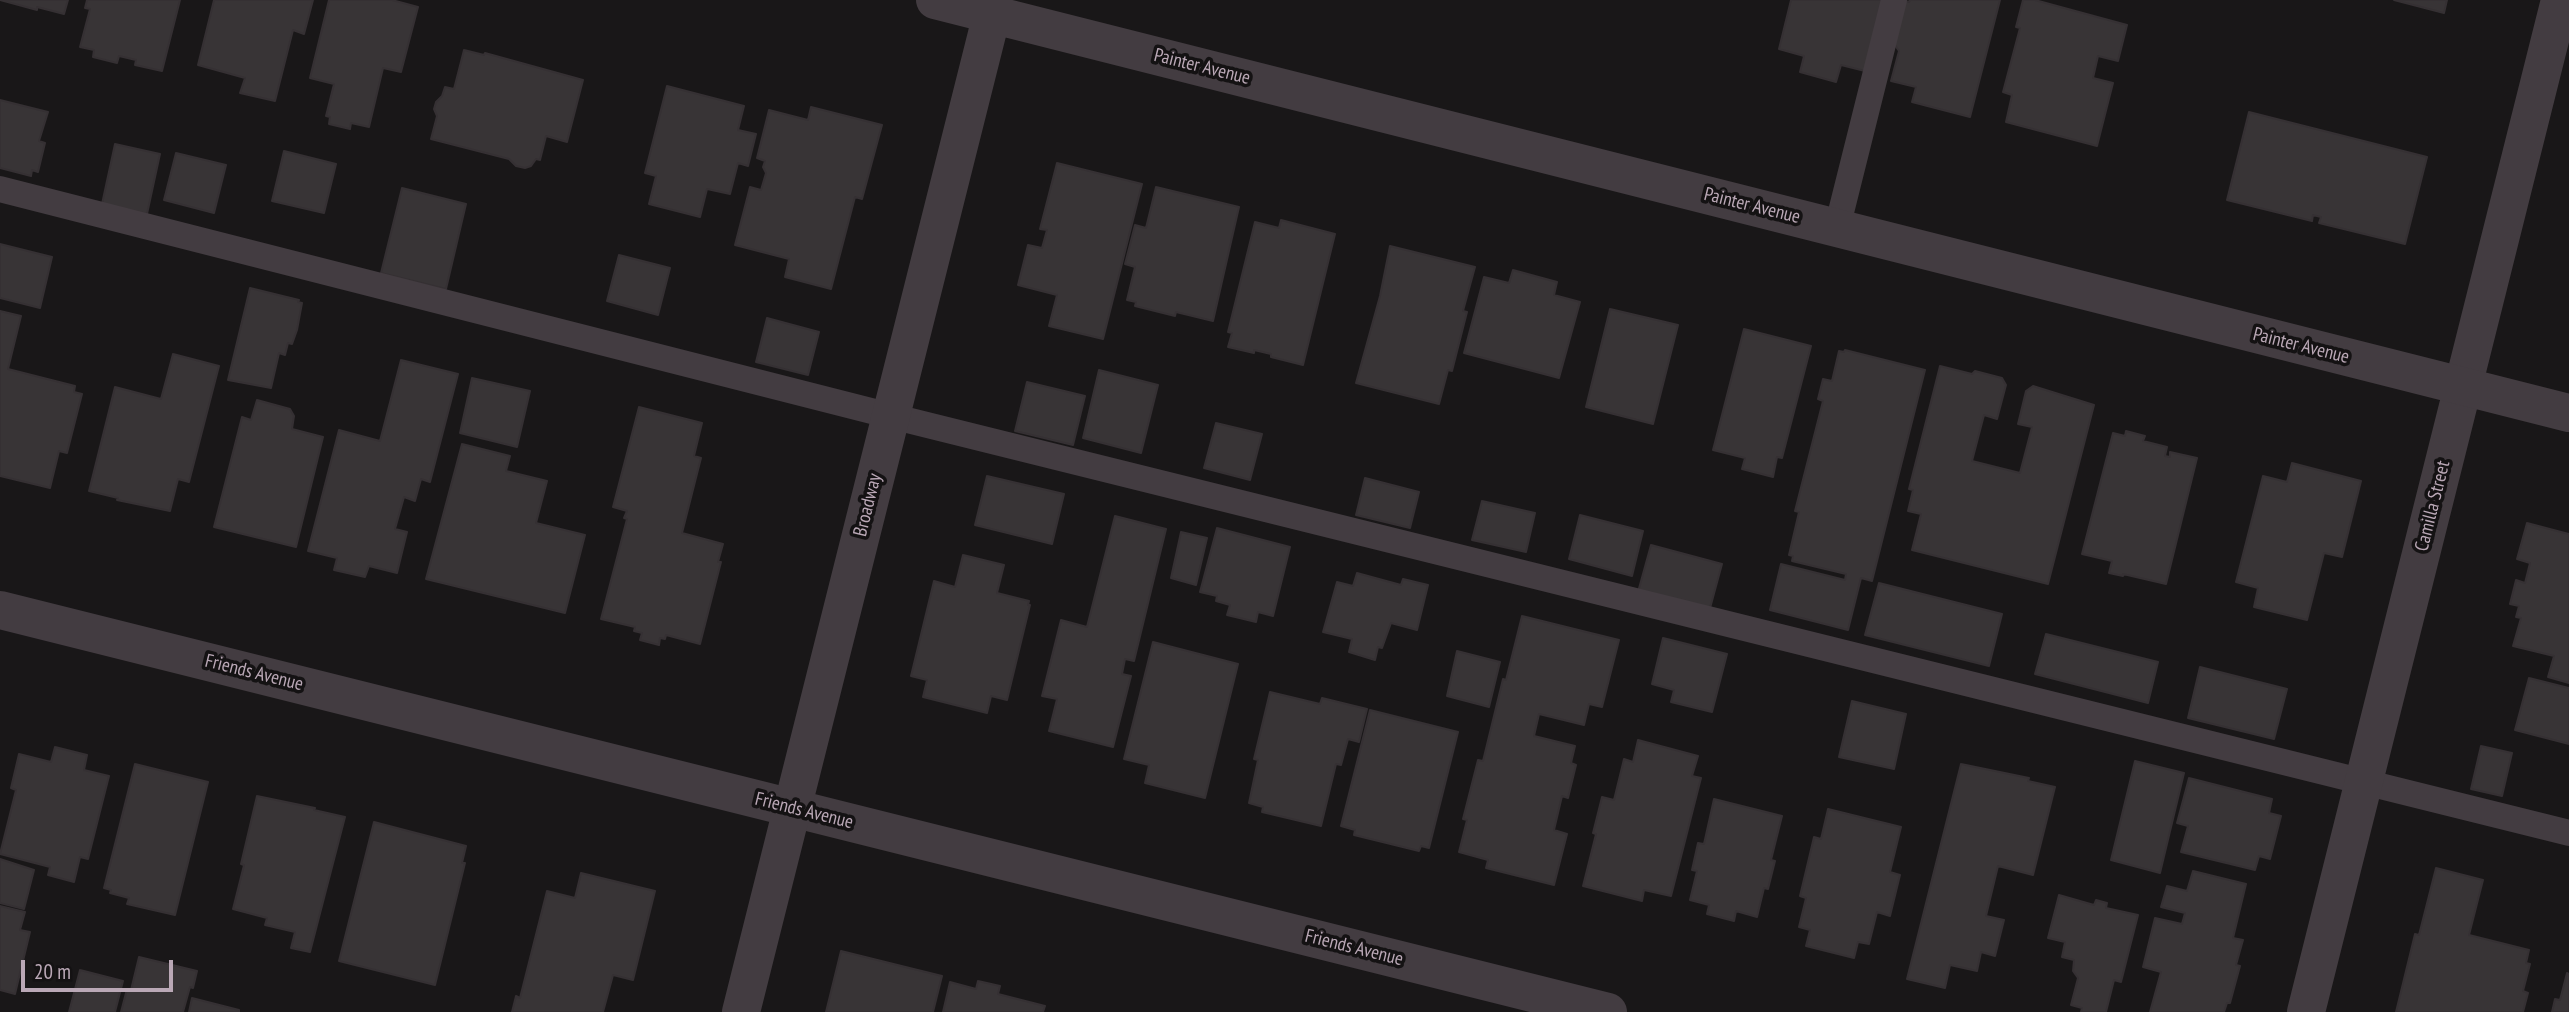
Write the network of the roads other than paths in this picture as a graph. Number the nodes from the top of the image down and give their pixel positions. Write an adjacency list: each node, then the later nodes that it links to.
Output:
1 (935, 0): 4 (street, Painter Avenue)
2 (1894, 0): 6 (lane)
3 (2560, 0): 7 (street, Camilla Street)
4 (996, 7): 6 (street, Painter Avenue); 9 (street, Broadway)
5 (0, 189): 9 (lane)
6 (1837, 228): 7 (street, Painter Avenue)
7 (2463, 386): 8 (street, Painter Avenue); 11 (street, Camilla Street)
8 (2569, 413)
9 (891, 416): 11 (lane); 12 (street, Broadway)
10 (0, 610): 12 (street, Friends Avenue)
11 (2363, 781): 13 (lane); 16 (street, Camilla Street)
12 (792, 808): 14 (street, Broadway); 15 (street, Friends Avenue)
13 (2569, 833)
14 (741, 1012)
15 (1608, 1012)
16 (2306, 1012)

